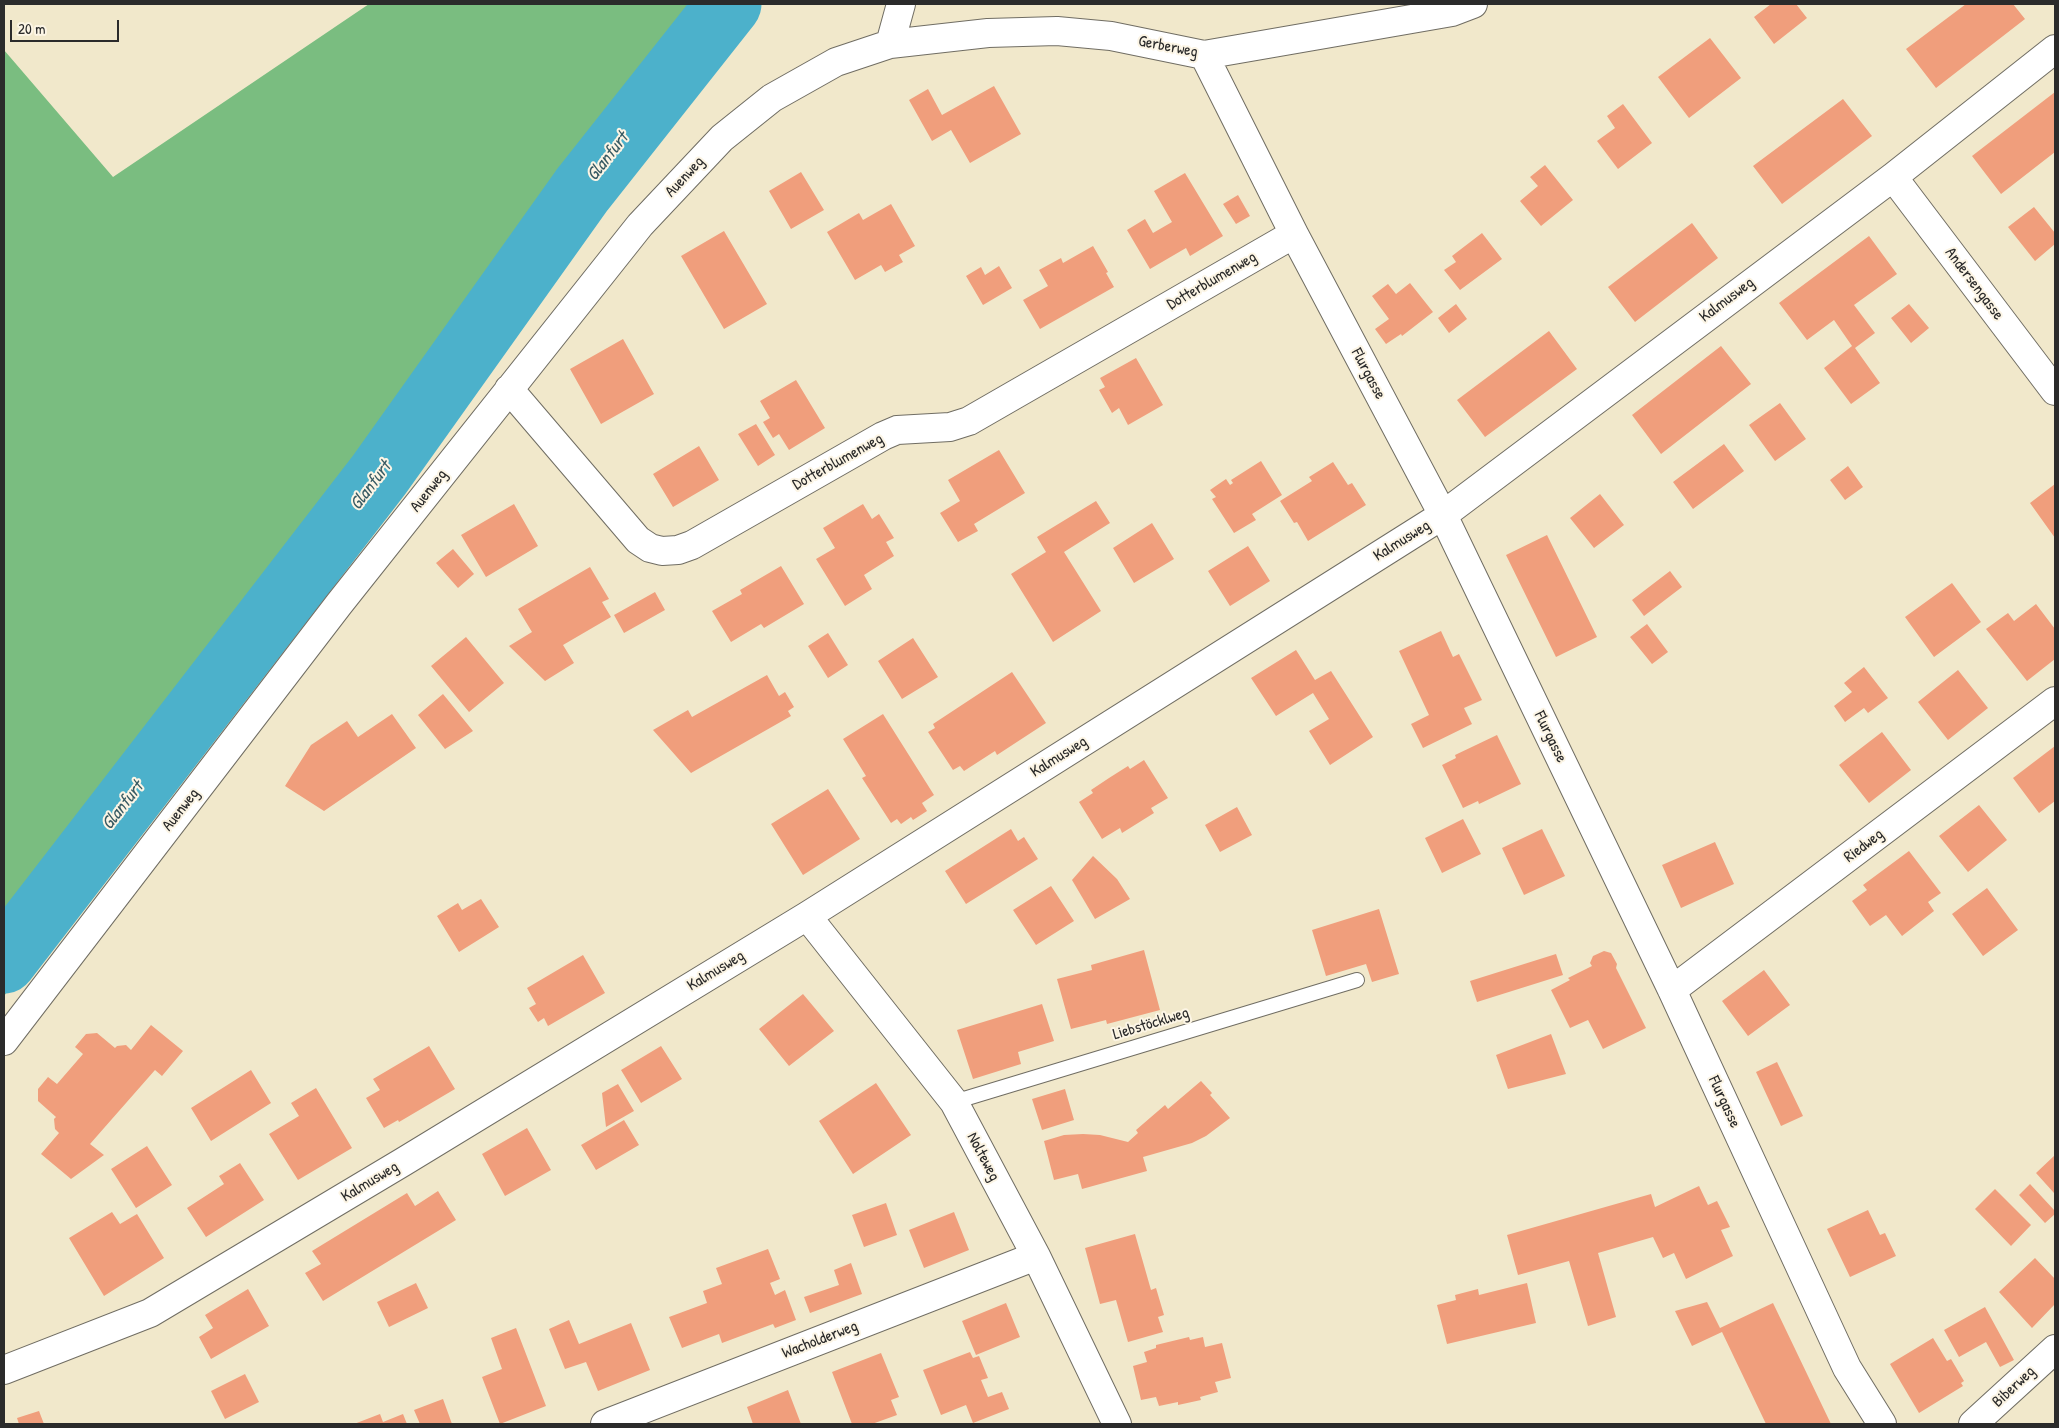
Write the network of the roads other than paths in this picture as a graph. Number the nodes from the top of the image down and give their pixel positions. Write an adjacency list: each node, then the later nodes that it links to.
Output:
1 (1473, 4): 4 (street, Gerberweg)
2 (896, 22): 4 (street, Gerberweg); 7 (street, Auenweg)
3 (2055, 49): 5 (street, Kalmusweg)
4 (1204, 55): 6 (street, Flurgasse)
5 (1893, 177): 8 (street, Andersengasse); 9 (street, Kalmusweg)
6 (1294, 234): 7 (street, Dotterblumenweg); 9 (street, Flurgasse)
7 (509, 389): 14 (street, Auenweg)
8 (2055, 391)
9 (1443, 515): 11 (street, Kalmusweg); 13 (street, Flurgasse)
10 (2055, 701): 13 (street, Riedweg)
11 (807, 916): 15 (street, Nolteweg); 18 (street, Kalmusweg)
12 (1357, 980): 15 (lane, Liebstöcklweg)
13 (1672, 990): 21 (street, Flurgasse)
14 (4, 1041)
15 (954, 1102): 16 (street, Nolteweg)
16 (1036, 1256): 19 (street, Wacholderweg); 20 (street, Nolteweg)
17 (2055, 1349): 22 (street, Biberweg)
18 (4, 1370)
19 (605, 1424)
20 (1117, 1424)
21 (1882, 1424)
22 (1973, 1424)

